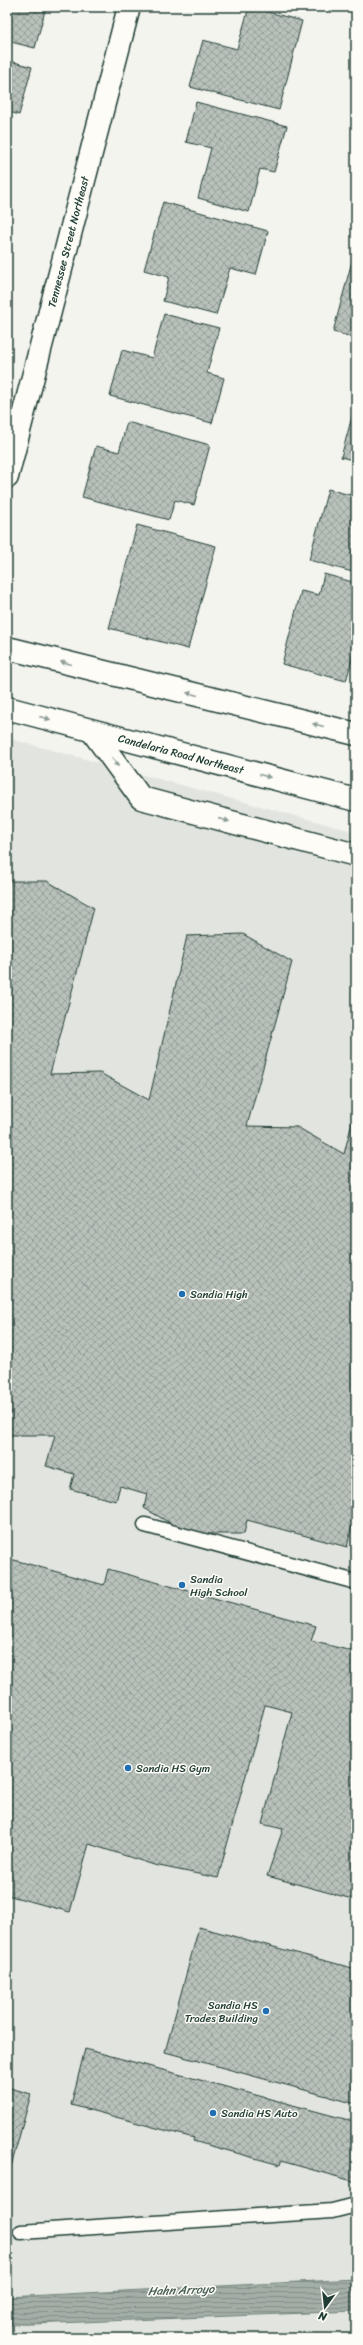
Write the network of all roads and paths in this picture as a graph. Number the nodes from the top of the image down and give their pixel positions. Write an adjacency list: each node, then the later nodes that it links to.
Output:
1 (129, 7): 2 (street, Tennessee Street Northeast)
2 (7, 477)
3 (7, 648): 6 (street, one-way to 3)
4 (7, 708): 5 (street, Candelaria Road Northeast, one-way to 5)
5 (92, 731): 7 (street, Candelaria Road Northeast, one-way to 7); 8 (street, one-way to 8)
6 (356, 734)
7 (356, 800)
8 (356, 855)
9 (145, 1524): 10 (lane)
10 (356, 1582)
11 (356, 2205): 12 (lane)
12 (21, 2232)

